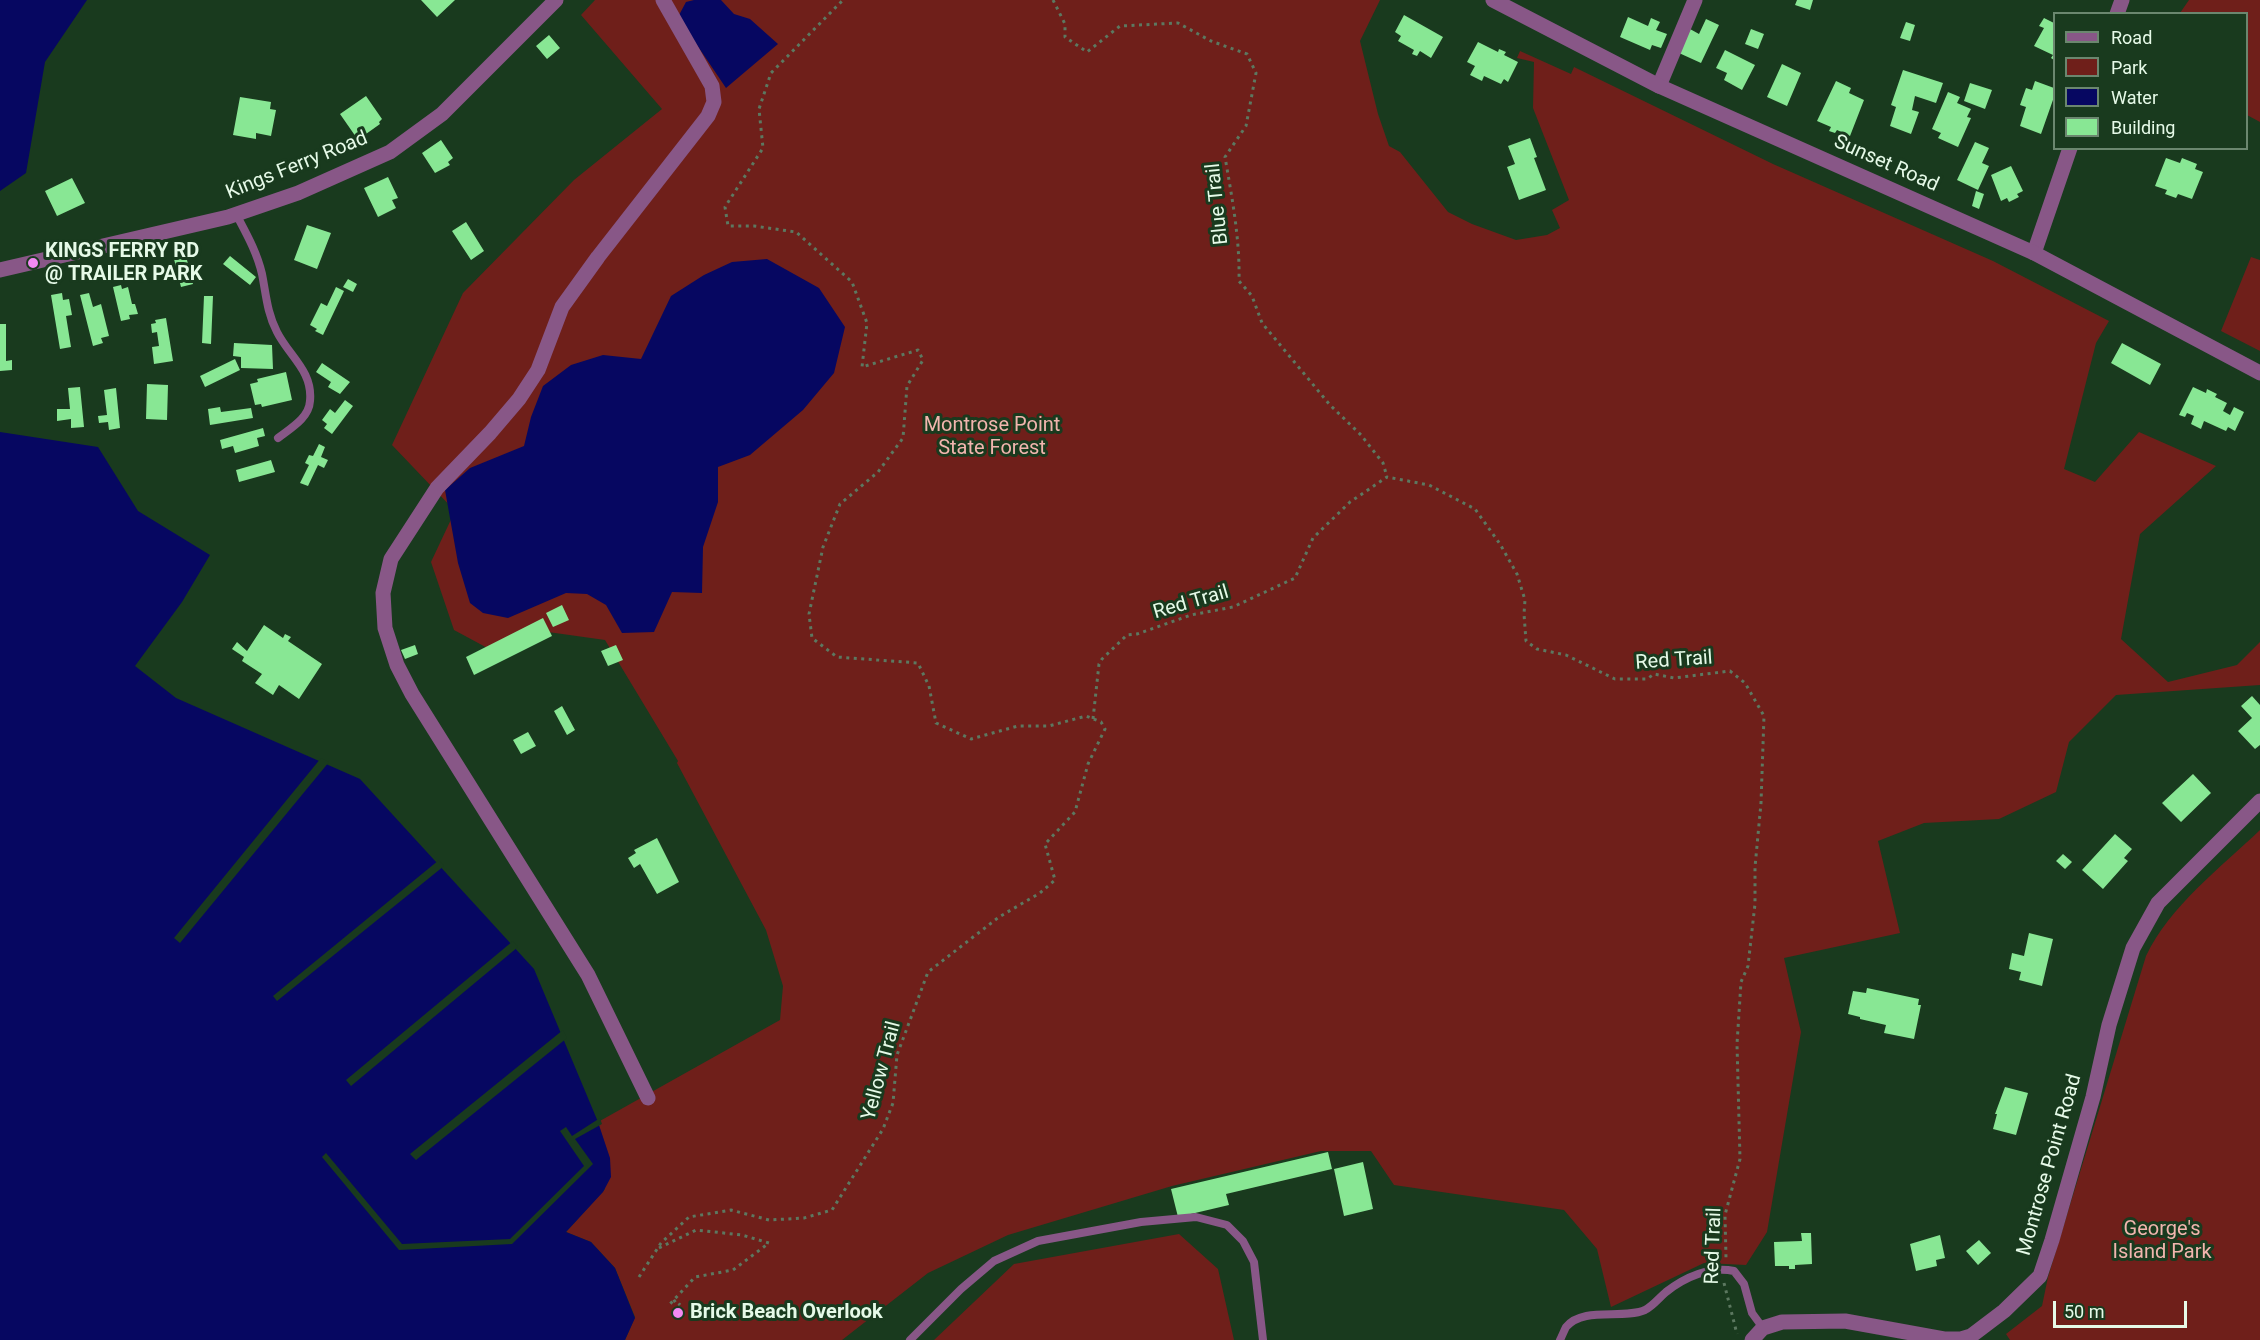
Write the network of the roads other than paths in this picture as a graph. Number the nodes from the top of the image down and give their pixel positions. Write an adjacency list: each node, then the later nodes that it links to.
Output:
1 (556, 0): 7 (street, Kings Ferry Road)
2 (663, 0): 13 (street)
3 (1493, 0): 5 (street, Sunset Road)
4 (1695, 0): 5 (street)
5 (1659, 86): 8 (street, Sunset Road)
6 (2069, 150): 8 (street)
7 (236, 214): 9 (street, Kings Ferry Road); 11 (lane)
8 (2034, 253): 10 (street, Sunset Road)
9 (0, 270)
10 (2260, 373)
11 (278, 438)
12 (2260, 801): 19 (street, Montrose Point Road)
13 (648, 1098)
14 (1763, 1328): 17 (lane); 18 (street); 19 (street, Montrose Point Road)
15 (910, 1340): 16 (lane)
16 (1263, 1340)
17 (1560, 1340)
18 (1752, 1340)
19 (1962, 1340)

